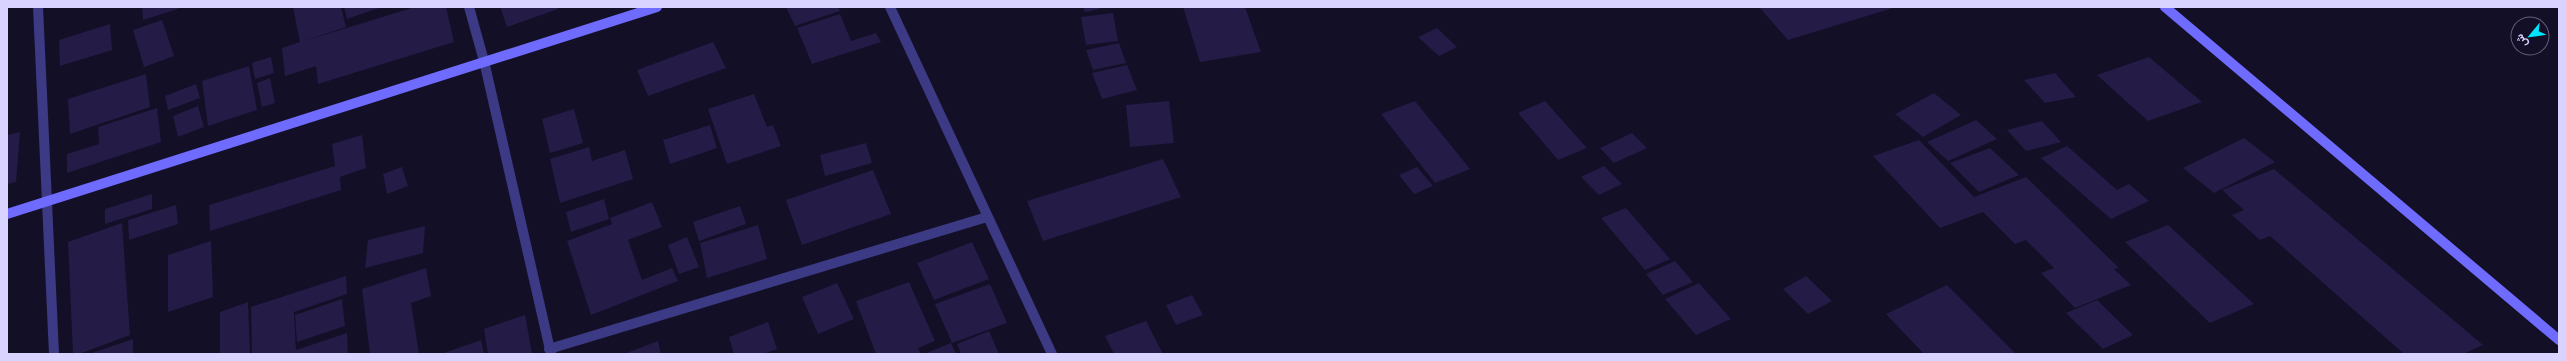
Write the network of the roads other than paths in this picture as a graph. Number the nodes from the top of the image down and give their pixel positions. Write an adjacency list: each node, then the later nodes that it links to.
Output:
1 (38, 7): 7 (street)
2 (469, 7): 6 (street)
3 (657, 7): 6 (main road)
4 (890, 7): 9 (street)
5 (2165, 7): 10 (main road)
6 (484, 61): 7 (main road); 11 (street)
7 (48, 201): 8 (main road); 12 (street)
8 (7, 214)
9 (987, 217): 11 (street); 13 (street)
10 (2559, 340)
11 (550, 351)
12 (54, 354)
13 (1052, 354)

